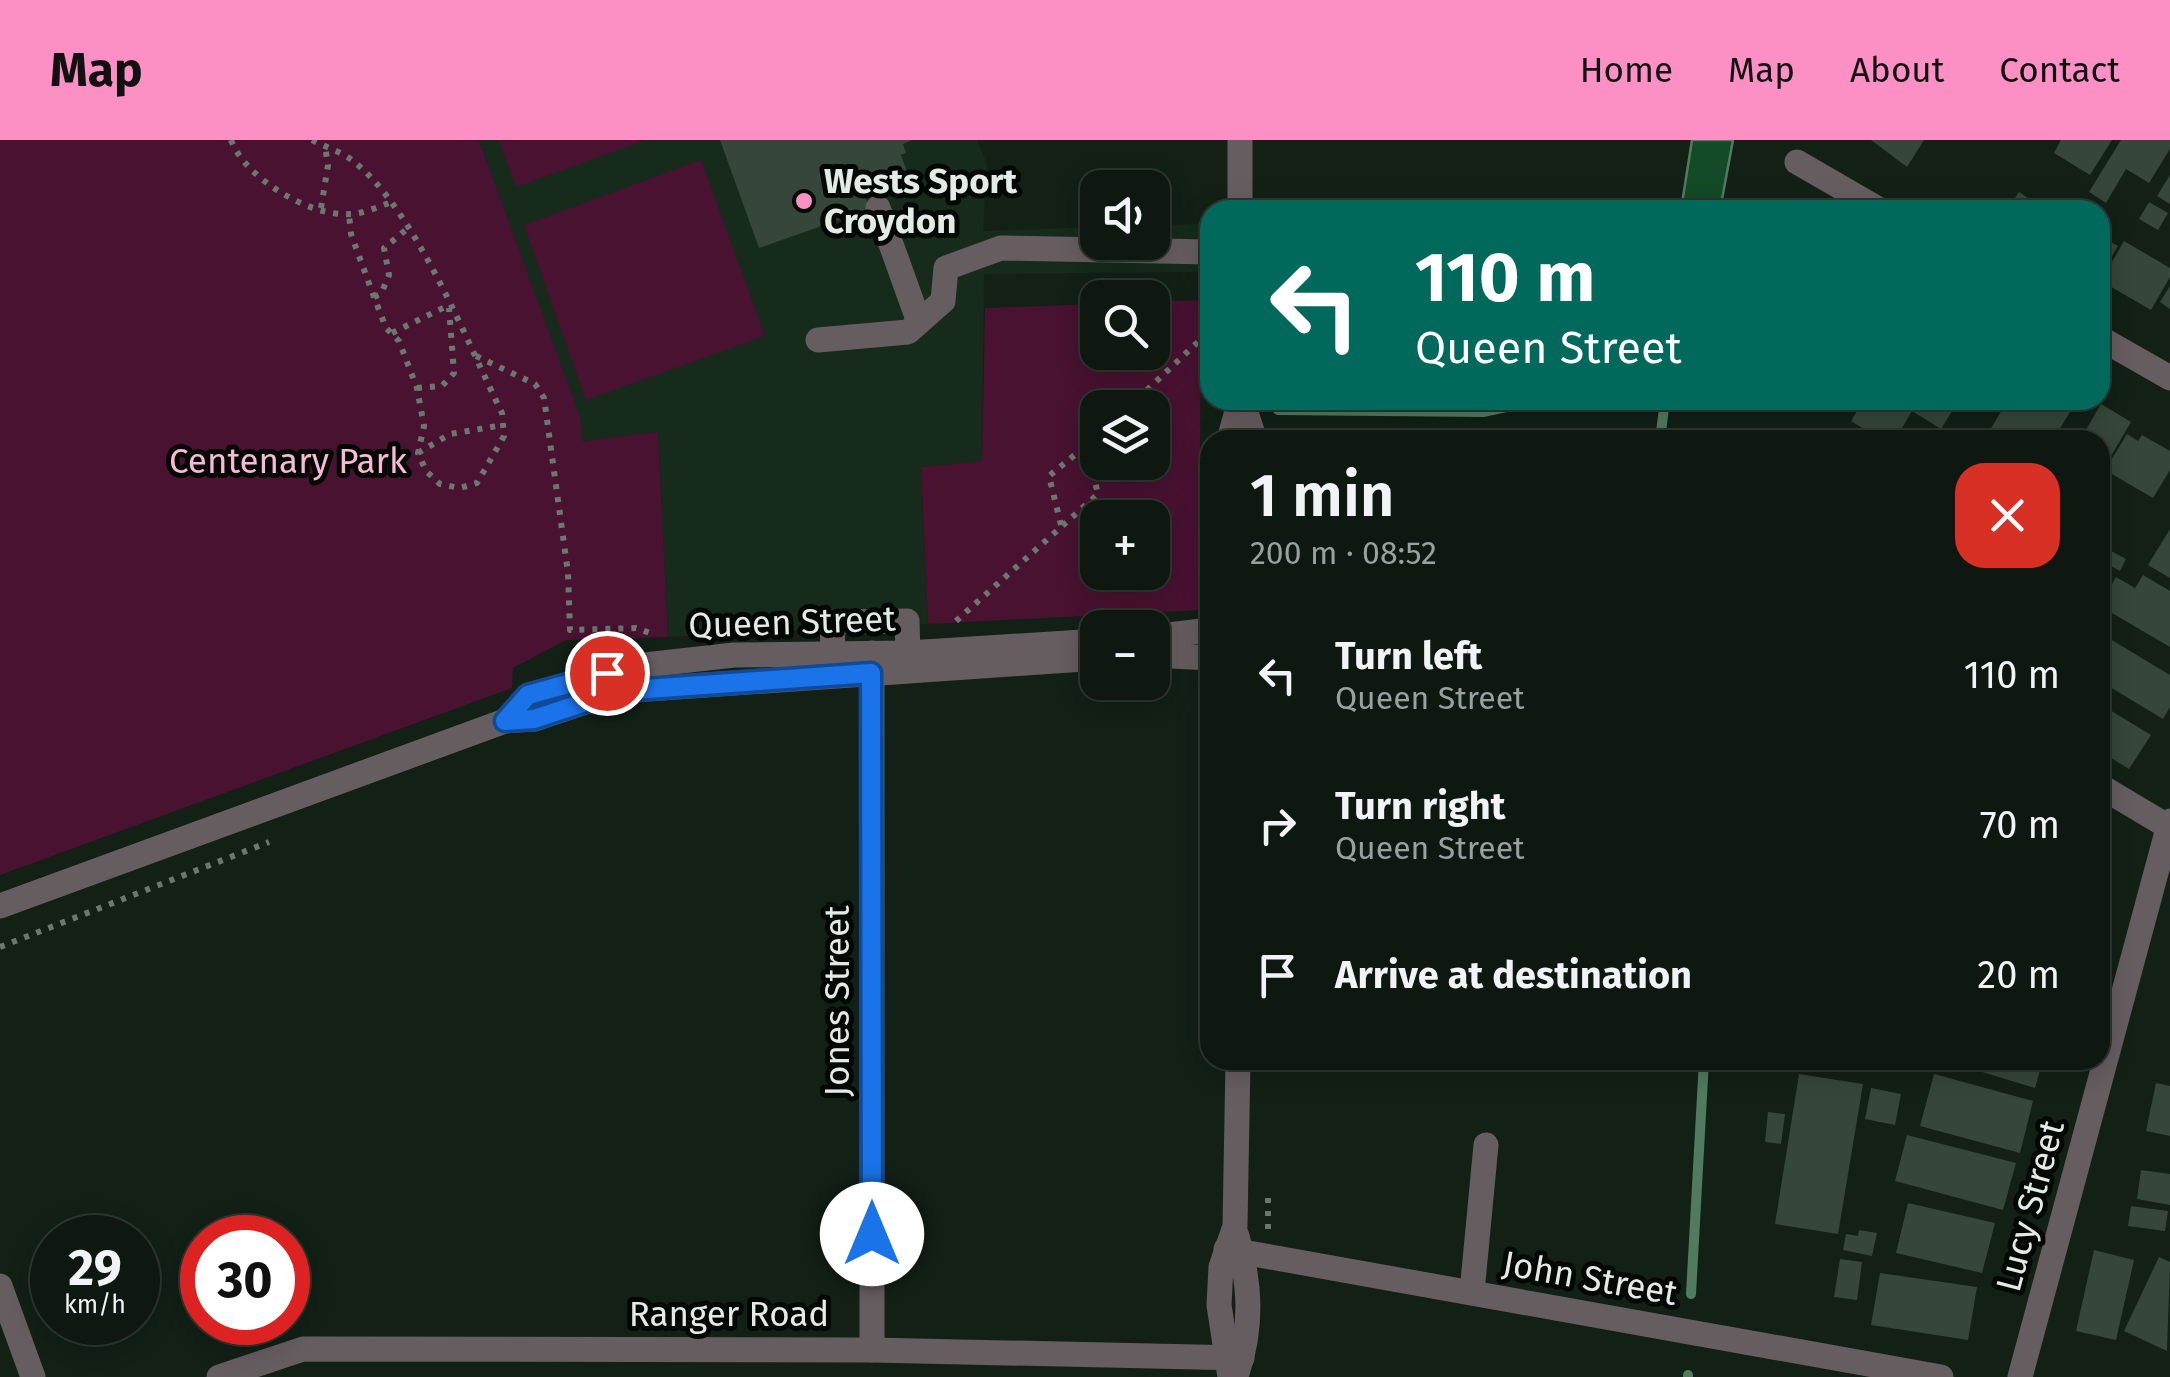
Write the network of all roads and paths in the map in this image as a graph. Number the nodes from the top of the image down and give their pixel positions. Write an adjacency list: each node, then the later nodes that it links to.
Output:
1 (231, 140): 9 (path)
2 (312, 140): 4 (path)
3 (1240, 140): 6 (street)
4 (325, 146): 8 (path); 9 (path)
5 (1797, 162): 7 (street)
6 (1240, 200)
7 (1863, 200)
8 (388, 202): 11 (path); 12 (path)
9 (321, 208): 11 (path)
10 (878, 208): 16 (street)
11 (350, 214): 14 (path)
12 (407, 229): 14 (path); 15 (path)
13 (1200, 252): 16 (street)
14 (374, 297): 17 (path)
15 (448, 305): 17 (path); 21 (path); 23 (path)
16 (919, 322): 18 (street)
17 (392, 334): 23 (path)
18 (818, 340)
19 (1200, 340): 24 (path)
20 (2110, 344): 22 (street)
21 (475, 356): 25 (path); 31 (path)
22 (2170, 378)
23 (417, 388): 27 (path)
24 (1147, 390)
25 (503, 426): 27 (path); 27 (path)
26 (1080, 451): 29 (path)
27 (418, 453)
28 (1094, 480): 29 (path)
29 (1061, 525): 35 (path)
30 (1200, 631): 32 (street)
31 (654, 634)
32 (1170, 635)
33 (1080, 642): 35 (street, Queen Street)
34 (833, 650): 35 (street); 39 (street, Queen Street); 40 (street, Queen Street)
35 (918, 652): 39 (street, Queen Street)
36 (1170, 656): 37 (street)
37 (1200, 657)
38 (1080, 658): 39 (street, Queen Street)
39 (872, 663): 40 (street, Queen Street); 53 (street, Jones Street)
40 (505, 721): 44 (street, Queen Street)
41 (2110, 792): 42 (street)
42 (2169, 824): 46 (street, Lucy Street)
43 (284, 836): 45 (path)
44 (0, 906)
45 (0, 947)
46 (2110, 1043)
47 (1238, 1070): 50 (street)
48 (2103, 1070): 58 (street, Lucy Street)
49 (1486, 1145): 52 (street)
50 (1234, 1242): 52 (street, John Street); 54 (street)
51 (0, 1286): 55 (street)
52 (1472, 1292): 57 (street, John Street)
53 (872, 1350): 54 (street, Ranger Road); 56 (street, Ranger Road)
54 (1233, 1368)
55 (34, 1377)
56 (220, 1377)
57 (1941, 1377)
58 (2020, 1377)

